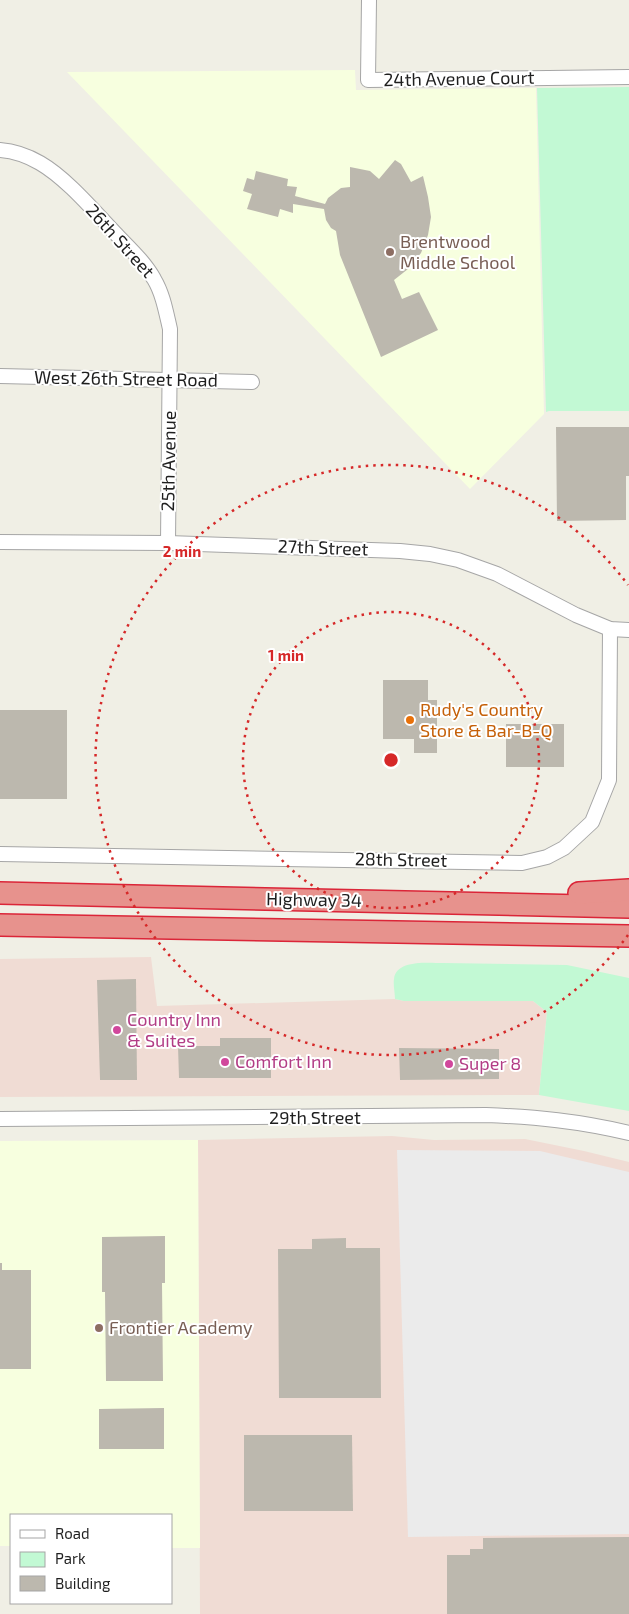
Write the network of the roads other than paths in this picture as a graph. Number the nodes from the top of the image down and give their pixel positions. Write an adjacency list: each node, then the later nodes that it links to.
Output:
1 (369, 0): 2 (street, 24th Avenue Court)
2 (629, 77)
3 (0, 150): 5 (street, 26th Street)
4 (0, 376): 5 (street, West 26th Street Road)
5 (170, 379): 6 (street, West 26th Street Road); 8 (street, 25th Avenue)
6 (252, 382)
7 (0, 542): 8 (street, 27th Street)
8 (168, 543): 9 (street, 27th Street)
9 (610, 629): 10 (street, 27th Street); 11 (street, 28th Street)
10 (629, 630)
11 (0, 854)
12 (629, 890): 14 (highway)
13 (0, 893): 14 (highway, Highway 34)
14 (504, 904): 15 (highway, Highway 34)
15 (629, 907)
16 (0, 925): 17 (highway, Highway 34)
17 (481, 934): 18 (highway, Highway 34); 19 (highway)
18 (629, 936)
19 (629, 950)
20 (0, 1119): 21 (street, 29th Street)
21 (629, 1133)

